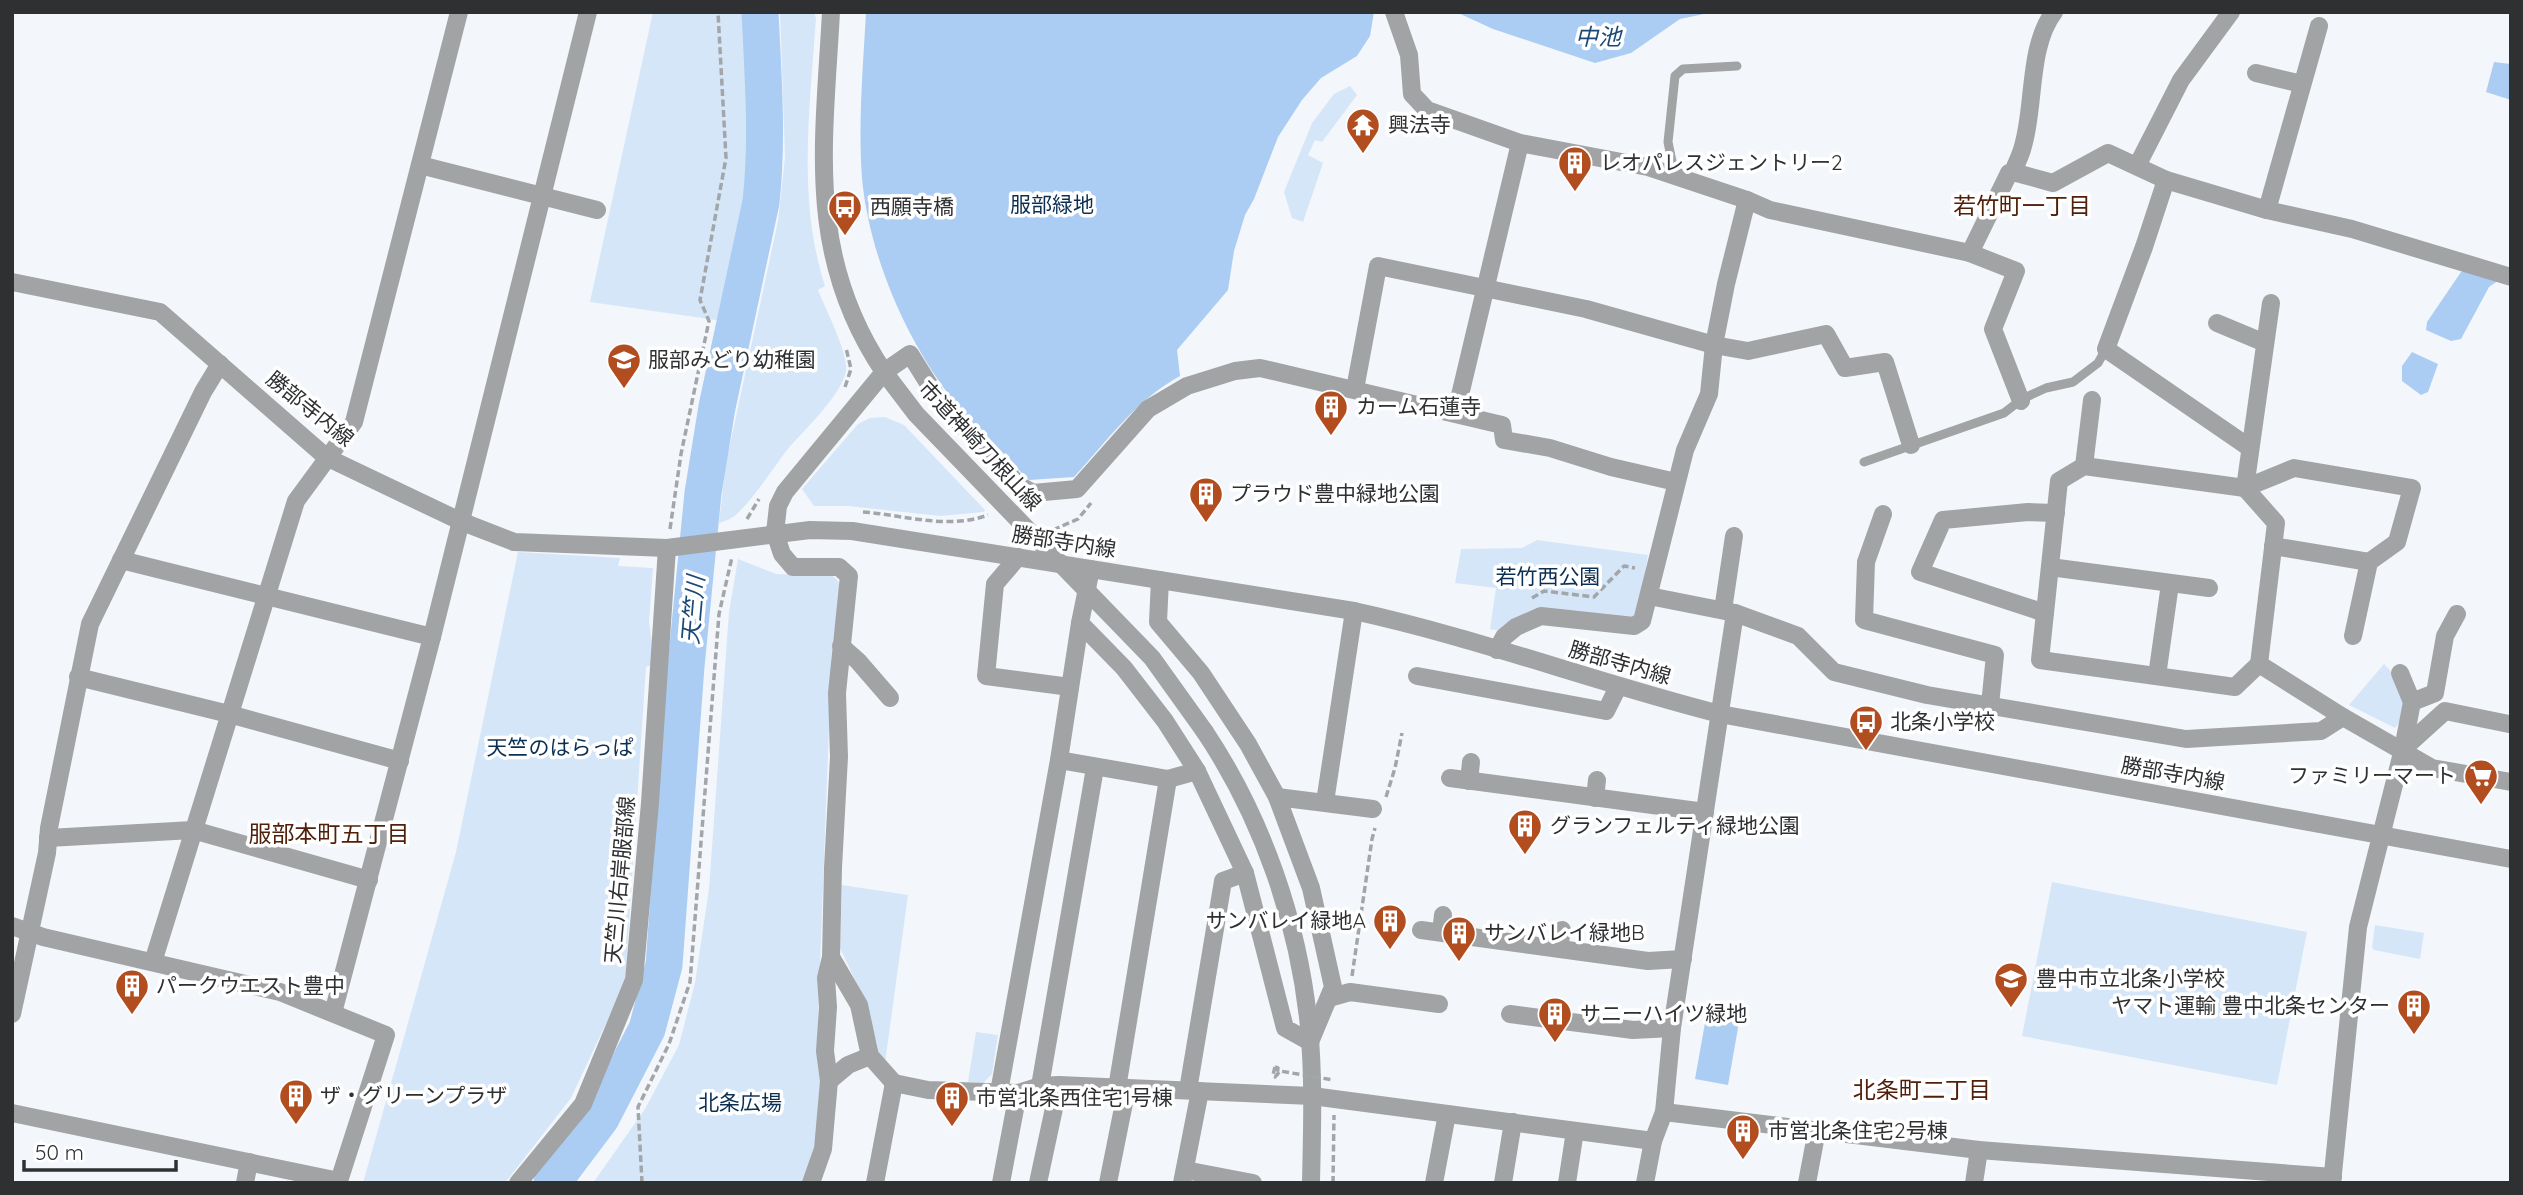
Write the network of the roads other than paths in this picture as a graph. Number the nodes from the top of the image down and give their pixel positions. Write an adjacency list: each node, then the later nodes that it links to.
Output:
1 (459, 12): 12 (street)
2 (588, 12): 17 (street)
3 (831, 12): 31 (street, 市道神崎刀根山線)
4 (1394, 12): 11 (street)
5 (2054, 12): 14 (street)
6 (2231, 12): 13 (street)
7 (2319, 26): 10 (street)
8 (1737, 66): 15 (lane)
9 (2256, 73): 10 (street)
10 (2302, 84): 20 (street)
11 (1520, 143): 15 (street); 24 (street)
12 (421, 165): 17 (street); 38 (street)
13 (2137, 166): 14 (street); 16 (street)
14 (2012, 172): 21 (street)
15 (1675, 176): 18 (street)
16 (2166, 180): 20 (street); 29 (street)
17 (542, 196): 19 (street); 45 (street)
18 (1747, 200): 21 (street); 28 (street)
19 (597, 210)
20 (2267, 210): 22 (street)
21 (1970, 253): 34 (street)
22 (2511, 277)
23 (12, 282): 30 (street, 勝部寺内線)
24 (1484, 289): 28 (street); 32 (street); 35 (street)
25 (2272, 303): 27 (street)
26 (2217, 323): 27 (street)
27 (2266, 343): 37 (street)
28 (1714, 345): 36 (street); 41 (street)
29 (2106, 349): 34 (lane); 37 (street)
30 (220, 365): 38 (street, 勝部寺内線); 51 (street)
31 (884, 372): 32 (street); 46 (street); 117 (street, 市道神崎刀根山線, bridge)
32 (1355, 389): 35 (street)
33 (2092, 400): 40 (street)
34 (2021, 401): 36 (lane)
35 (1456, 412): 41 (street)
36 (1911, 445): 39 (lane)
37 (2250, 448): 42 (street)
38 (326, 457): 45 (street, 勝部寺内線); 59 (street)
39 (1864, 462)
40 (2084, 466): 42 (street); 43 (street)
41 (1675, 482): 58 (street)
42 (2245, 488): 49 (street); 52 (street)
43 (2056, 513): 53 (street); 62 (street)
44 (1883, 514): 78 (street)
45 (460, 521): 48 (street, 勝部寺内線); 66 (street)
46 (775, 534): 48 (street, 勝部寺内線); 50 (street, 勝部寺内線); 67 (street)
47 (1734, 536): 61 (street)
48 (673, 547): 141 (street, 天竺川右岸服部線)
49 (2273, 547): 52 (street); 69 (street)
50 (1018, 557): 54 (street, 勝部寺内線); 74 (street)
51 (121, 560): 59 (street); 73 (street)
52 (2369, 562): 65 (street)
53 (2050, 567): 56 (street); 62 (street)
54 (1091, 569): 55 (street, 勝部寺内線); 64 (street)
55 (1160, 580): 60 (street, 勝部寺内線); 93 (street)
56 (2170, 584): 57 (street); 72 (street)
57 (2208, 589)
58 (1648, 596): 61 (street); 68 (street)
59 (268, 598): 66 (street); 79 (street)
60 (1354, 611): 68 (street, 勝部寺内線); 94 (street)
61 (1729, 612): 78 (street); 80 (street)
62 (2045, 613): 72 (street)
63 (2457, 614): 77 (street)
64 (1080, 623): 74 (street); 88 (street)
65 (2353, 636)
66 (432, 637): 85 (street)
67 (841, 646): 76 (street); 108 (street)
68 (1497, 650): 75 (street, 勝部寺内線)
69 (2259, 664): 72 (street); 81 (street)
70 (2400, 673): 77 (street)
71 (1417, 676): 75 (street)
72 (2157, 676)
73 (78, 677): 79 (street); 99 (street)
74 (1070, 687): 84 (street)
75 (1618, 687): 80 (street, 勝部寺内線)
76 (890, 698)
77 (2412, 702): 83 (street)
78 (1990, 705): 81 (street)
79 (229, 714): 85 (street); 97 (street)
80 (1720, 714): 95 (street); 98 (street, 勝部寺内線)
81 (2343, 717): 83 (street)
82 (2509, 724): 83 (street)
83 (2403, 749): 92 (street); 98 (street)
84 (1059, 760): 87 (street); 125 (street)
85 (400, 761): 102 (street)
86 (1471, 762): 91 (street)
87 (1095, 768): 90 (street); 121 (street)
88 (1197, 771): 90 (street); 101 (street)
89 (1450, 778): 91 (street)
90 (1168, 779): 123 (street)
91 (1469, 781): 95 (street)
92 (2511, 782)
93 (1276, 797): 94 (street); 111 (street)
94 (1325, 802): 96 (street)
95 (1705, 812): 109 (street)
96 (1377, 813)
97 (193, 830): 99 (street); 102 (street); 110 (street)
98 (2380, 836): 100 (street, 勝部寺内線); 139 (street)
99 (48, 838): 106 (street)
100 (2511, 859)
101 (1245, 873): 117 (street); 124 (street)
102 (369, 880): 113 (street)
103 (12, 926): 106 (street)
104 (1421, 930): 107 (street)
105 (1562, 930): 107 (street)
106 (30, 932): 110 (street); 114 (street)
107 (1559, 948): 109 (street)
108 (831, 957): 118 (street); 119 (street)
109 (1683, 959): 116 (street)
110 (153, 962): 113 (street)
111 (1329, 998): 112 (street); 117 (street)
112 (1439, 1004)
113 (333, 1013): 138 (street)
114 (12, 1014)
115 (1510, 1014): 116 (street)
116 (1672, 1028): 128 (street)
117 (1310, 1042): 126 (street, 市道神崎刀根山線)
118 (870, 1056): 119 (street); 120 (street)
119 (829, 1081): 134 (street)
120 (894, 1083): 125 (street); 144 (street)
121 (1040, 1086): 122 (street); 125 (street)
122 (1059, 1086): 123 (street); 146 (street)
123 (1122, 1088): 124 (street); 147 (street)
124 (1194, 1091): 126 (street); 137 (street)
125 (1009, 1092): 145 (street)
126 (1312, 1096): 129 (street); 149 (street, 市道神崎刀根山線)
127 (12, 1112): 136 (street)
128 (1664, 1112): 132 (street); 133 (street)
129 (1447, 1114): 130 (street); 150 (street)
130 (1513, 1122): 131 (street); 151 (street)
131 (1575, 1130): 133 (street); 152 (street)
132 (1816, 1130): 135 (street); 154 (street)
133 (1653, 1141): 153 (street)
134 (822, 1149): 142 (street); 143 (street)
135 (1979, 1150): 139 (street); 155 (street)
136 (249, 1162): 138 (street); 140 (street)
137 (1184, 1176): 148 (street)
138 (307, 1179)
139 (2332, 1180)
140 (245, 1183)
141 (518, 1183)
142 (811, 1183)
143 (826, 1183)
144 (875, 1183)
145 (1001, 1183)
146 (1038, 1183)
147 (1108, 1183)
148 (1253, 1183)
149 (1311, 1183)
150 (1434, 1183)
151 (1503, 1183)
152 (1567, 1183)
153 (1645, 1183)
154 (1807, 1183)
155 (1974, 1183)

